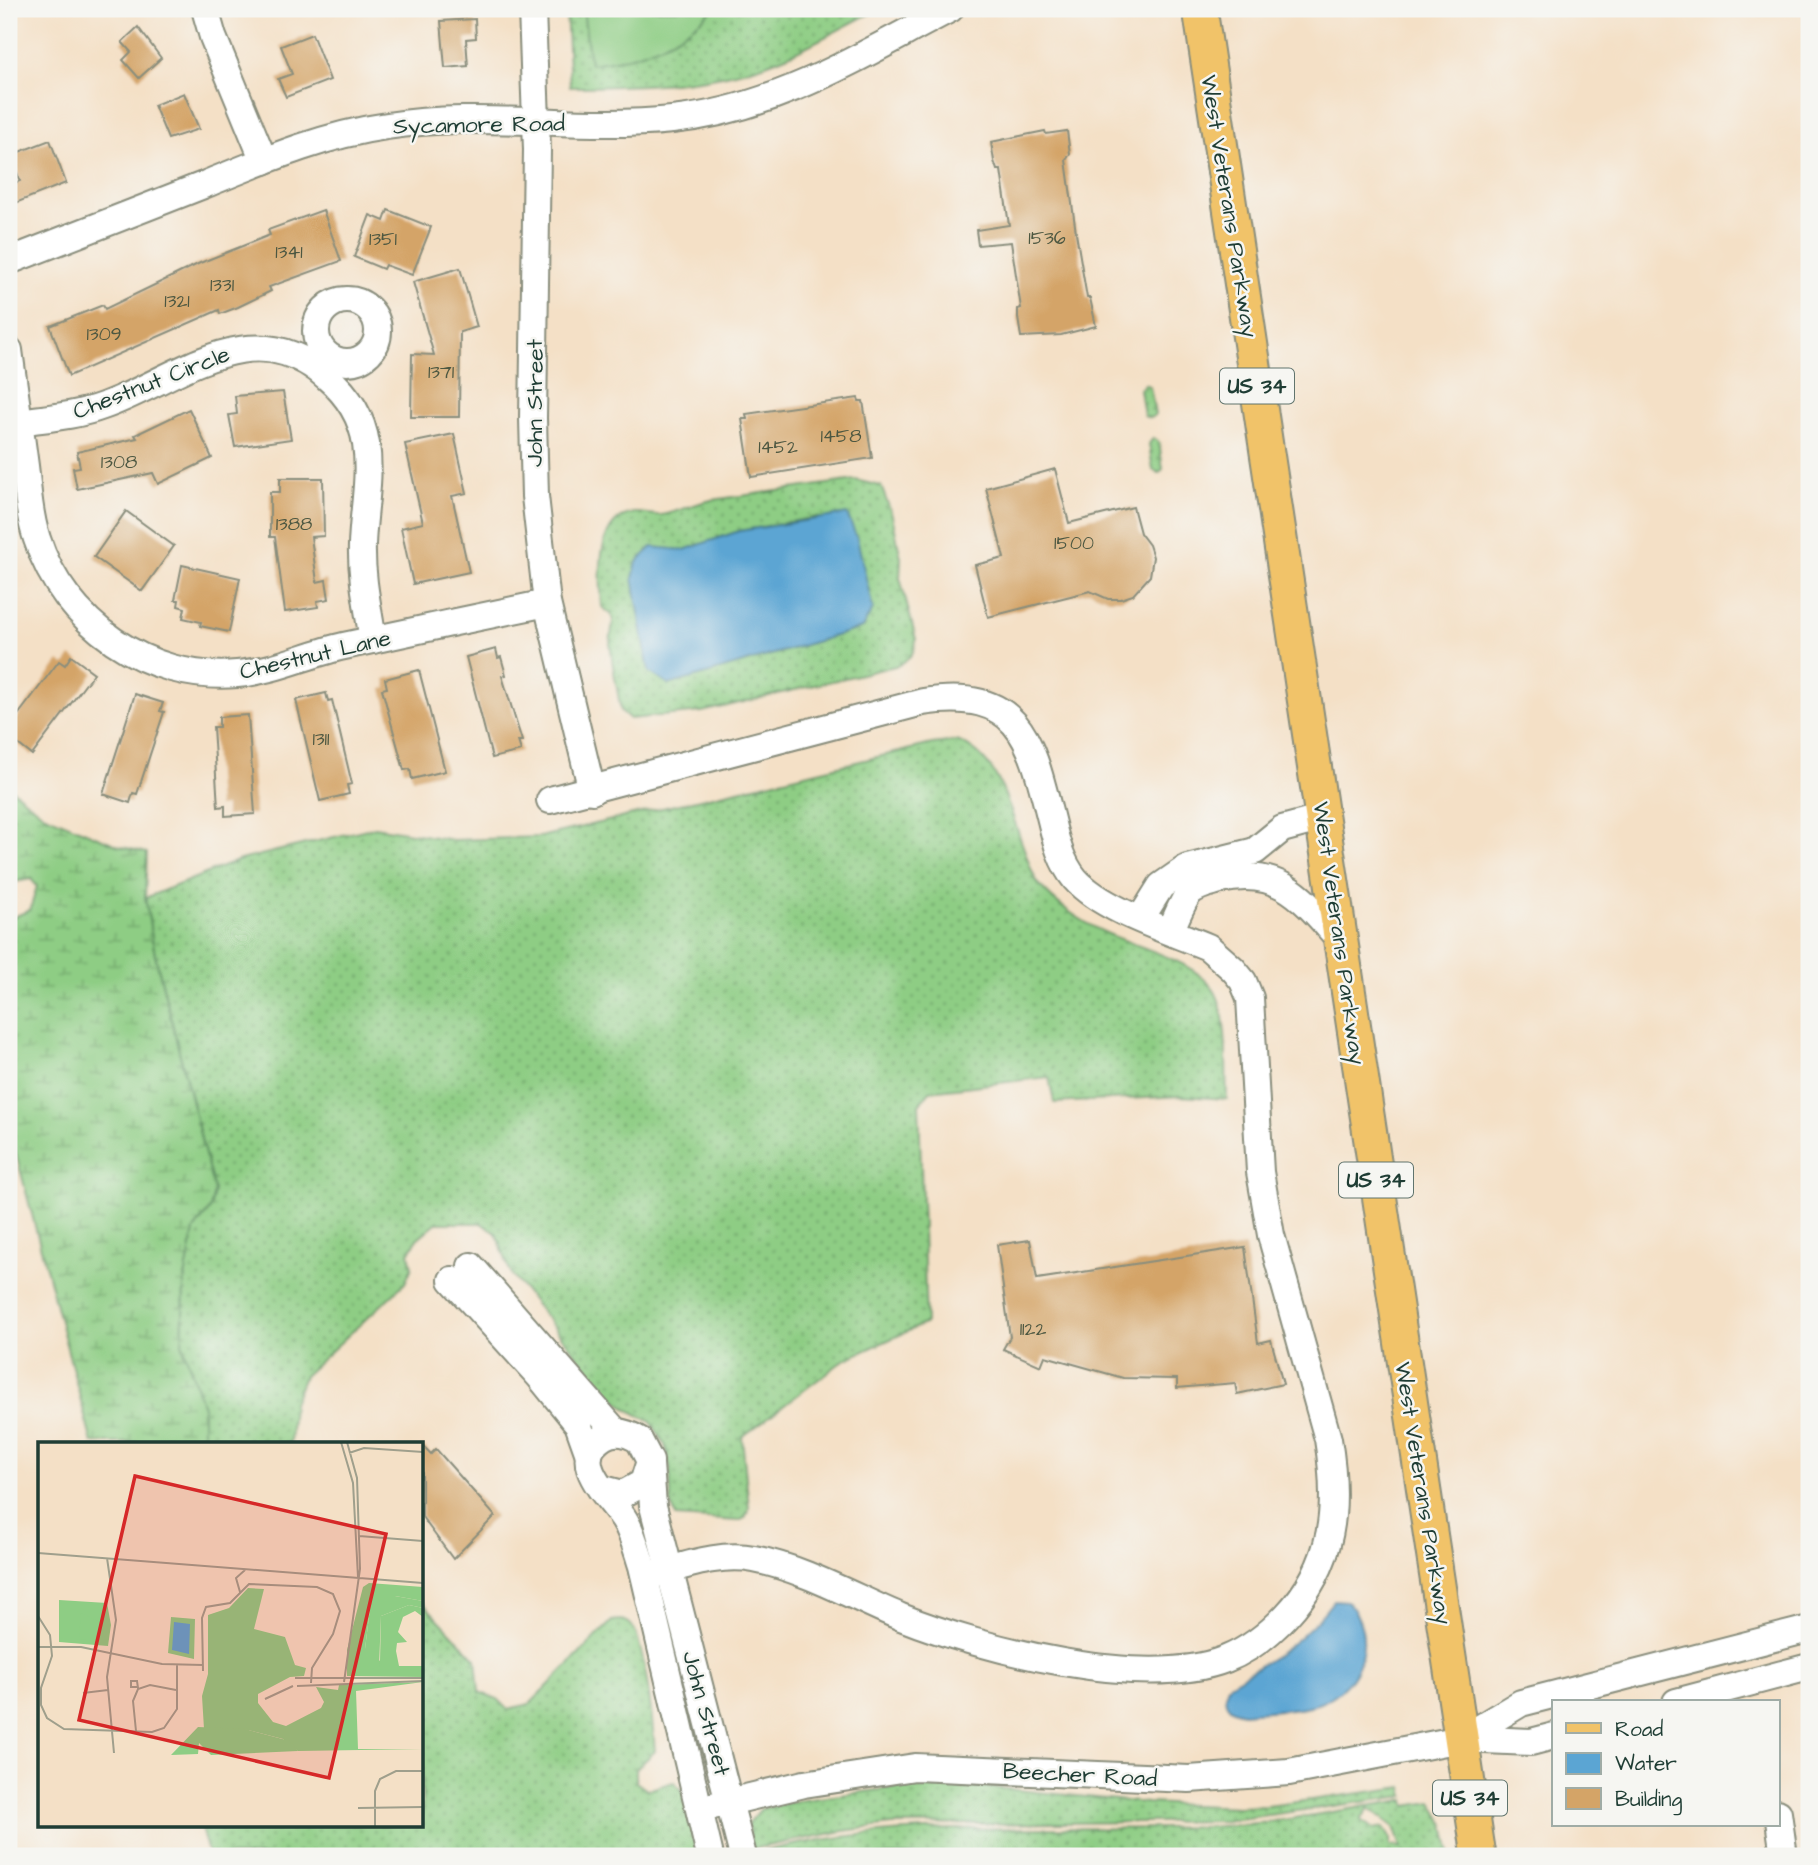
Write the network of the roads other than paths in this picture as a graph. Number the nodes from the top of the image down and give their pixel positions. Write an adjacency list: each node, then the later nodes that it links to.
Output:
1 (205, 9): 6 (street)
2 (532, 9): 5 (street, John Street)
3 (950, 9): 5 (street, Sycamore Road)
4 (1200, 9): 14 (main road, West Veterans Parkway / US 34)
5 (537, 121): 6 (street, Sycamore Road); 10 (street, John Street)
6 (264, 161): 7 (street, Sycamore Road)
7 (9, 261)
8 (9, 350): 9 (street, Chestnut Lane)
9 (19, 422): 11 (street, Chestnut Lane); 11 (street, Chestnut Circle)
10 (547, 603): 11 (street, Chestnut Lane); 12 (street, John Street)
11 (373, 640)
12 (592, 791): 13 (street); 15 (street)
13 (550, 800)
14 (1323, 818): 15 (street); 17 (main road, West Veterans Parkway / US 34)
15 (1140, 918): 16 (street)
16 (1170, 931): 17 (street); 22 (street)
17 (1341, 942): 28 (main road, West Veterans Parkway / US 34)
18 (616, 1432): 19 (street); 19 (street); 20 (street)
19 (589, 1455): 21 (street)
20 (650, 1461): 21 (street); 22 (street, John Street)
21 (600, 1488): 22 (street, John Street)
22 (657, 1574): 29 (street, John Street); 30 (street, John Street)
23 (1809, 1629): 28 (street, Beecher Road)
24 (1809, 1667): 25 (street)
25 (1759, 1691): 26 (street)
26 (1691, 1700)
27 (1552, 1737): 28 (street, Beecher Road)
28 (1461, 1739): 29 (street, Beecher Road); 34 (main road, West Veterans Parkway / US 34)
29 (731, 1801): 30 (street, Beecher Road); 33 (street, John Street)
30 (700, 1809): 32 (street, John Street)
31 (1780, 1826): 35 (street)
32 (710, 1856)
33 (743, 1856)
34 (1479, 1856)
35 (1784, 1856)

